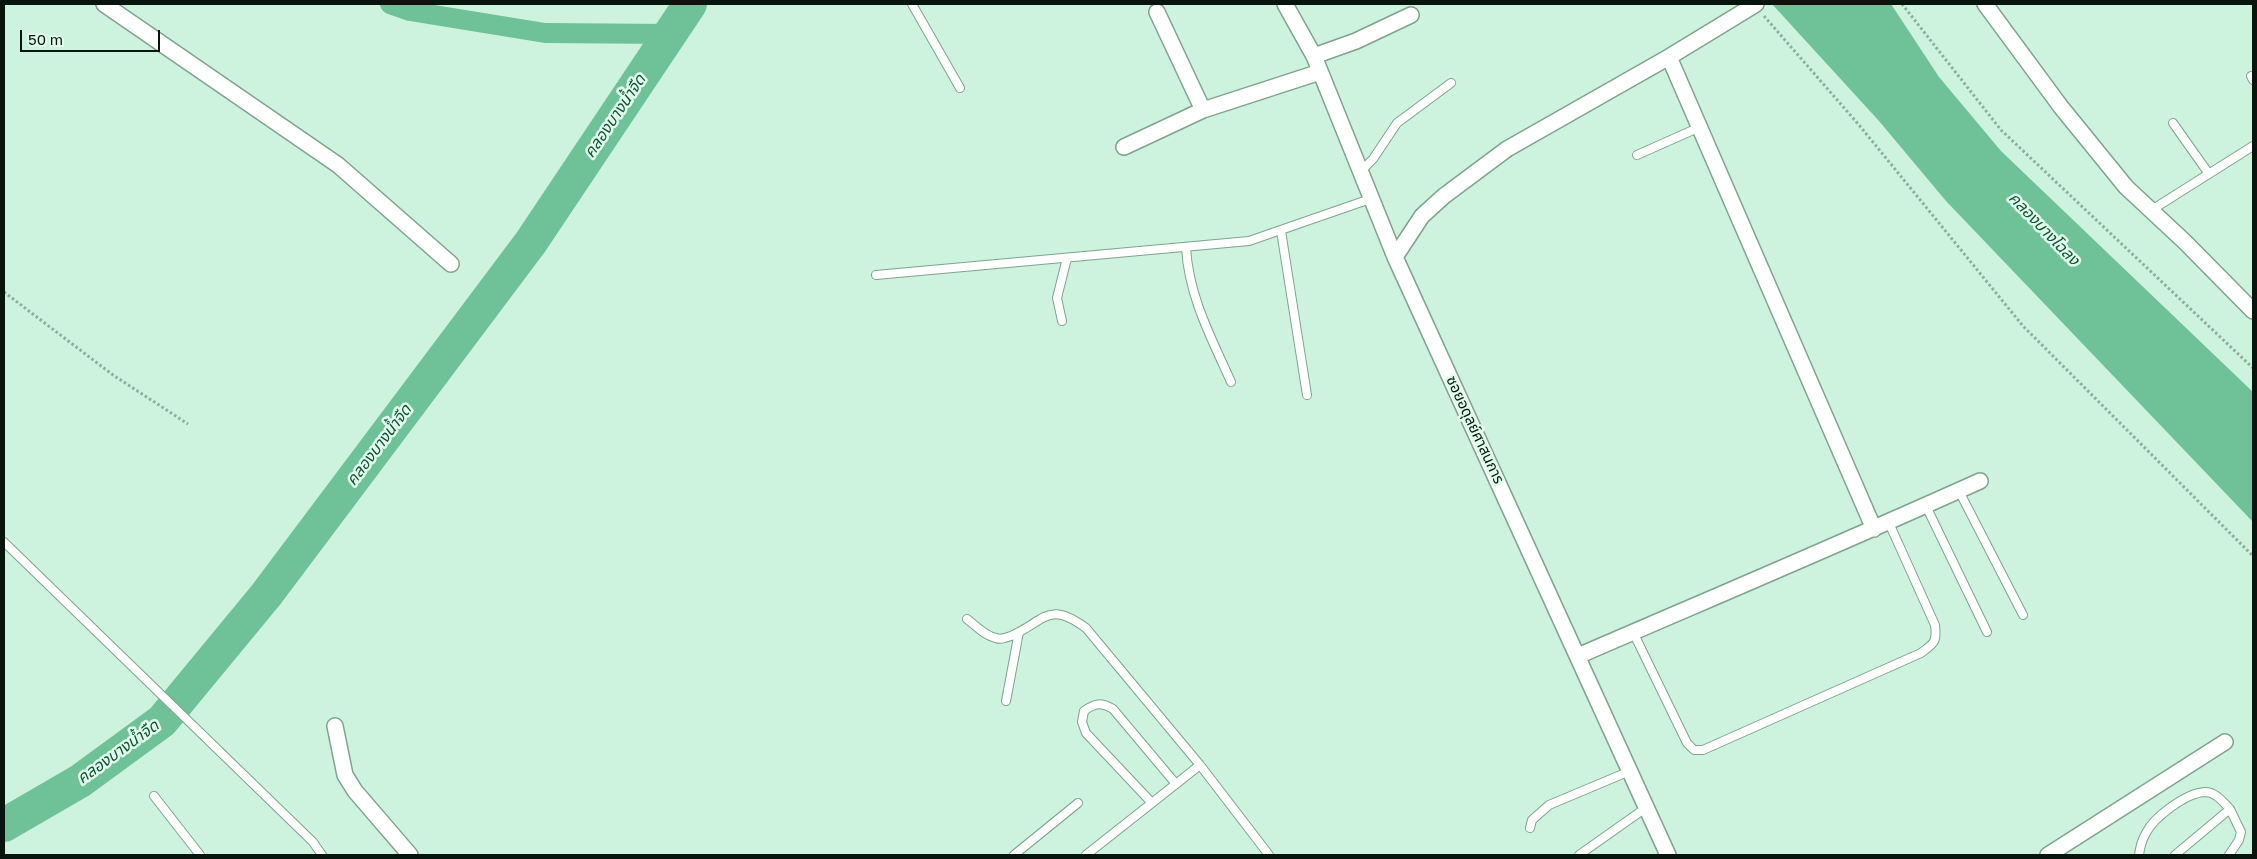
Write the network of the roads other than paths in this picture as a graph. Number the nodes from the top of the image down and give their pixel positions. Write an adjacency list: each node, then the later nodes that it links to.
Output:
1 (104, 4): 27 (street)
2 (912, 4): 12 (lane)
3 (1284, 4): 8 (street, ซอยอดุลย์ศาสนการ)
4 (1985, 4): 22 (street)
5 (1752, 6): 9 (street)
6 (1158, 12): 13 (street)
7 (1411, 15): 8 (street)
8 (1314, 56): 10 (street, ซอยอดุลย์ศาสนการ)
9 (1669, 57): 15 (street); 25 (street)
10 (1320, 72): 13 (street); 19 (street, ซอยอดุลย์ศาสนการ)
11 (1451, 83): 19 (lane)
12 (960, 88)
13 (1203, 110): 17 (street)
14 (2173, 123): 20 (lane)
15 (1700, 127): 18 (lane); 37 (street)
16 (2253, 146): 20 (lane)
17 (1124, 147)
18 (1637, 156)
19 (1361, 171): 21 (street, ซอยอดุลย์ศาสนการ)
20 (2209, 174): 22 (lane)
21 (1372, 198): 23 (lane); 25 (street, ซอยอดุลย์ศาสนการ)
22 (2150, 210): 29 (street)
23 (1281, 231): 24 (lane); 32 (lane)
24 (1186, 248): 26 (lane); 31 (lane)
25 (1395, 257): 44 (street, ซอยอดุลย์ศาสนการ)
26 (1067, 258): 28 (lane); 30 (lane)
27 (451, 264)
28 (876, 274)
29 (2253, 311)
30 (1062, 322)
31 (1231, 382)
32 (1306, 395)
33 (1980, 481): 34 (street)
34 (1959, 490): 35 (street); 39 (lane)
35 (1925, 504): 36 (street); 43 (lane)
36 (1889, 523): 37 (street); 42 (lane)
37 (1874, 530): 42 (street)
38 (4, 542): 58 (lane)
39 (2023, 616)
40 (967, 619): 41 (lane)
41 (1019, 632): 45 (lane); 48 (lane)
42 (1633, 632): 44 (street)
43 (1987, 632)
44 (1578, 656): 49 (street, ซอยอดุลย์ศาสนการ)
45 (1006, 701)
46 (335, 726): 59 (street)
47 (2225, 742): 65 (street)
48 (1200, 765): 50 (lane); 62 (lane)
49 (1630, 771): 54 (street, ซอยอดุลย์ศาสนการ); 56 (lane)
50 (1176, 784): 53 (lane); 53 (lane)
51 (154, 796): 57 (lane)
52 (1078, 803): 60 (lane)
53 (1152, 803): 61 (lane)
54 (1647, 807): 63 (lane); 64 (street, ซอยอดุลย์ศาสนการ)
55 (2230, 809): 66 (lane); 67 (lane); 68 (lane)
56 (1530, 828)
57 (200, 855)
58 (322, 855)
59 (410, 855)
60 (1014, 855)
61 (1086, 855)
62 (1269, 855)
63 (1579, 855)
64 (1668, 855)
65 (2048, 855)
66 (2139, 855)
67 (2175, 855)
68 (2229, 855)

